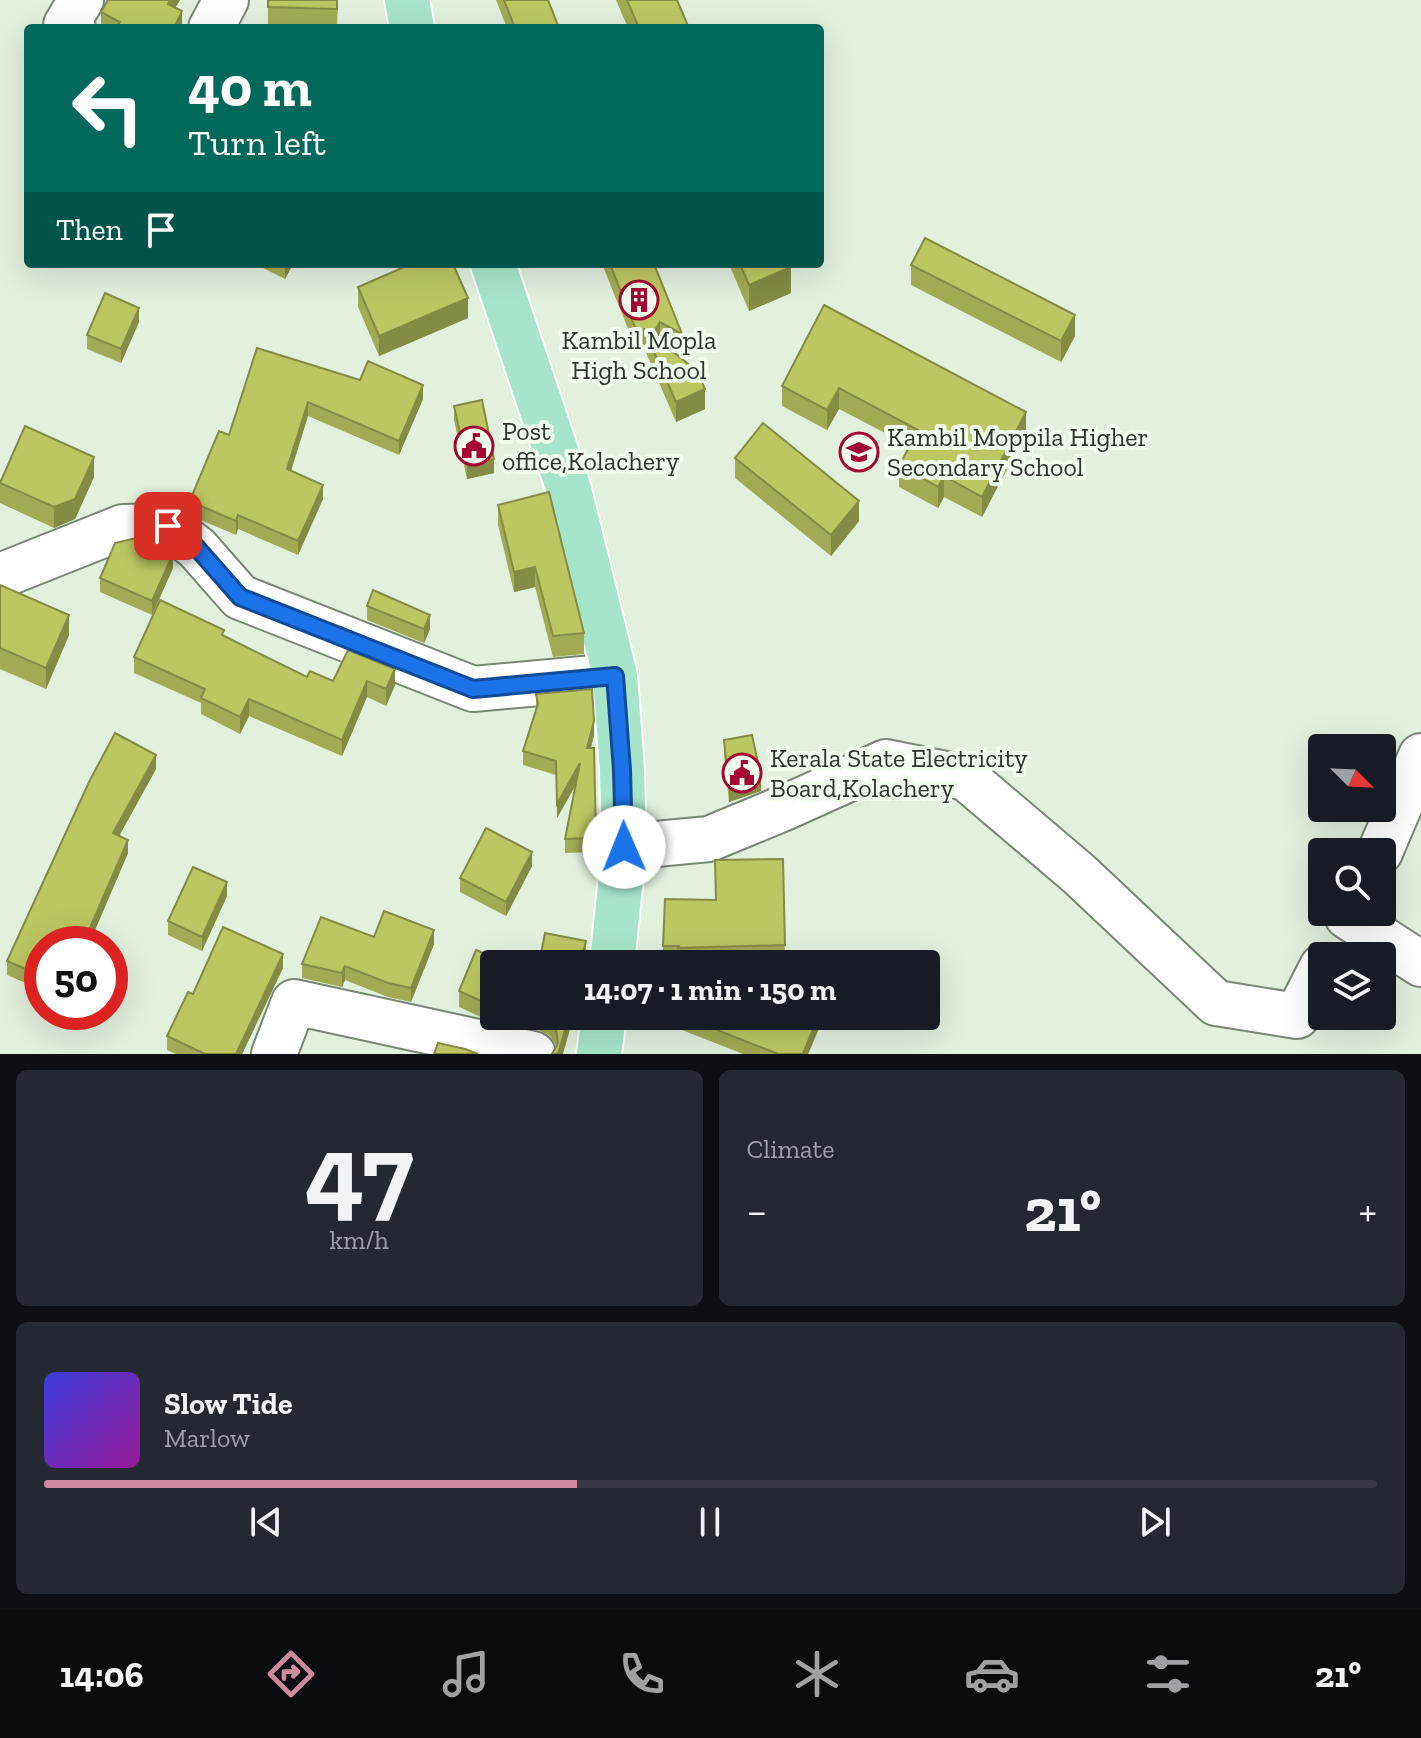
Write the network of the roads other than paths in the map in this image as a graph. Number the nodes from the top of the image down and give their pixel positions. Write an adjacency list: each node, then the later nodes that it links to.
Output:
1 (81, 0): 4 (street)
2 (226, 0): 5 (street)
3 (407, 0): 6 (main road)
4 (67, 24)
5 (213, 24)
6 (411, 24)
7 (494, 268): 9 (main road)
8 (0, 576): 9 (street)
9 (615, 676): 12 (main road)
10 (1421, 756): 11 (street)
11 (1386, 838)
12 (624, 847): 14 (main road); 16 (street)
13 (1366, 926): 15 (street)
14 (613, 950)
15 (1421, 964)
16 (1308, 994)
17 (602, 1030): 20 (main road)
18 (274, 1054): 19 (street)
19 (533, 1054)
20 (599, 1054)

